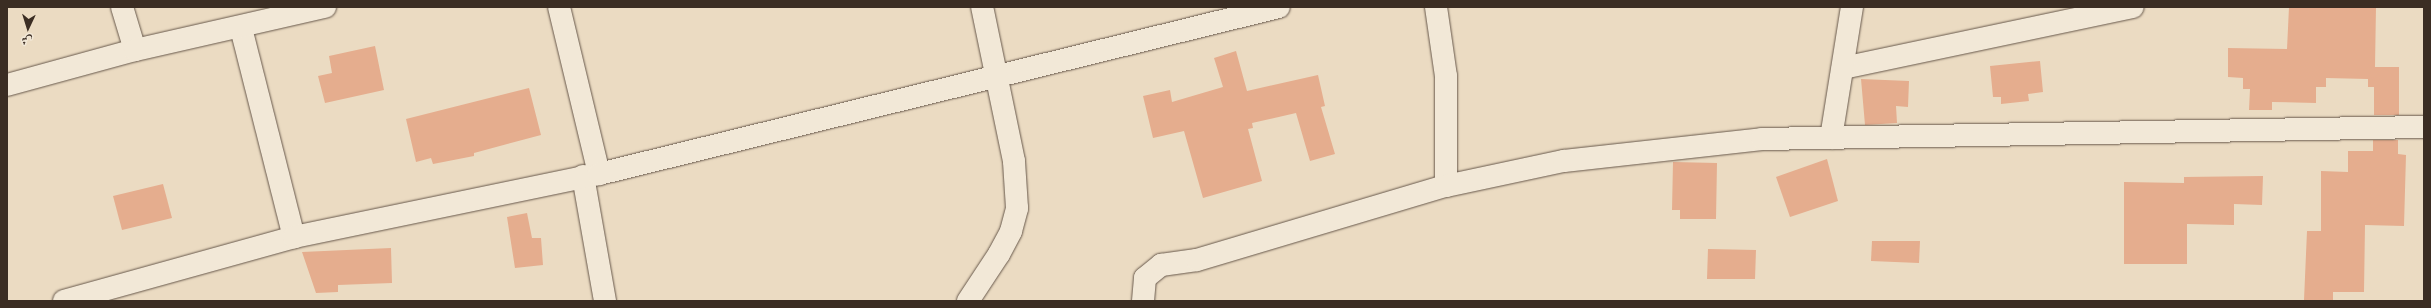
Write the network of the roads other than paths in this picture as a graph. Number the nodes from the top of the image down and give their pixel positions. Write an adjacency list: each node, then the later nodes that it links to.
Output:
1 (122, 7): 10 (street)
2 (325, 7): 9 (street)
3 (559, 7): 16 (street)
4 (982, 7): 12 (street)
5 (1279, 7): 12 (street)
6 (1436, 7): 17 (street)
7 (1852, 7): 11 (street)
8 (2133, 7): 11 (street)
9 (241, 28): 10 (street); 18 (street)
10 (135, 50): 13 (street)
11 (1843, 68): 15 (street)
12 (997, 76): 16 (street); 21 (street)
13 (7, 85)
14 (2424, 127): 15 (street)
15 (1831, 138): 17 (street)
16 (591, 175): 18 (street); 20 (street)
17 (1446, 186): 22 (street)
18 (294, 237): 19 (street)
19 (64, 301)
20 (605, 301)
21 (968, 301)
22 (1142, 301)

